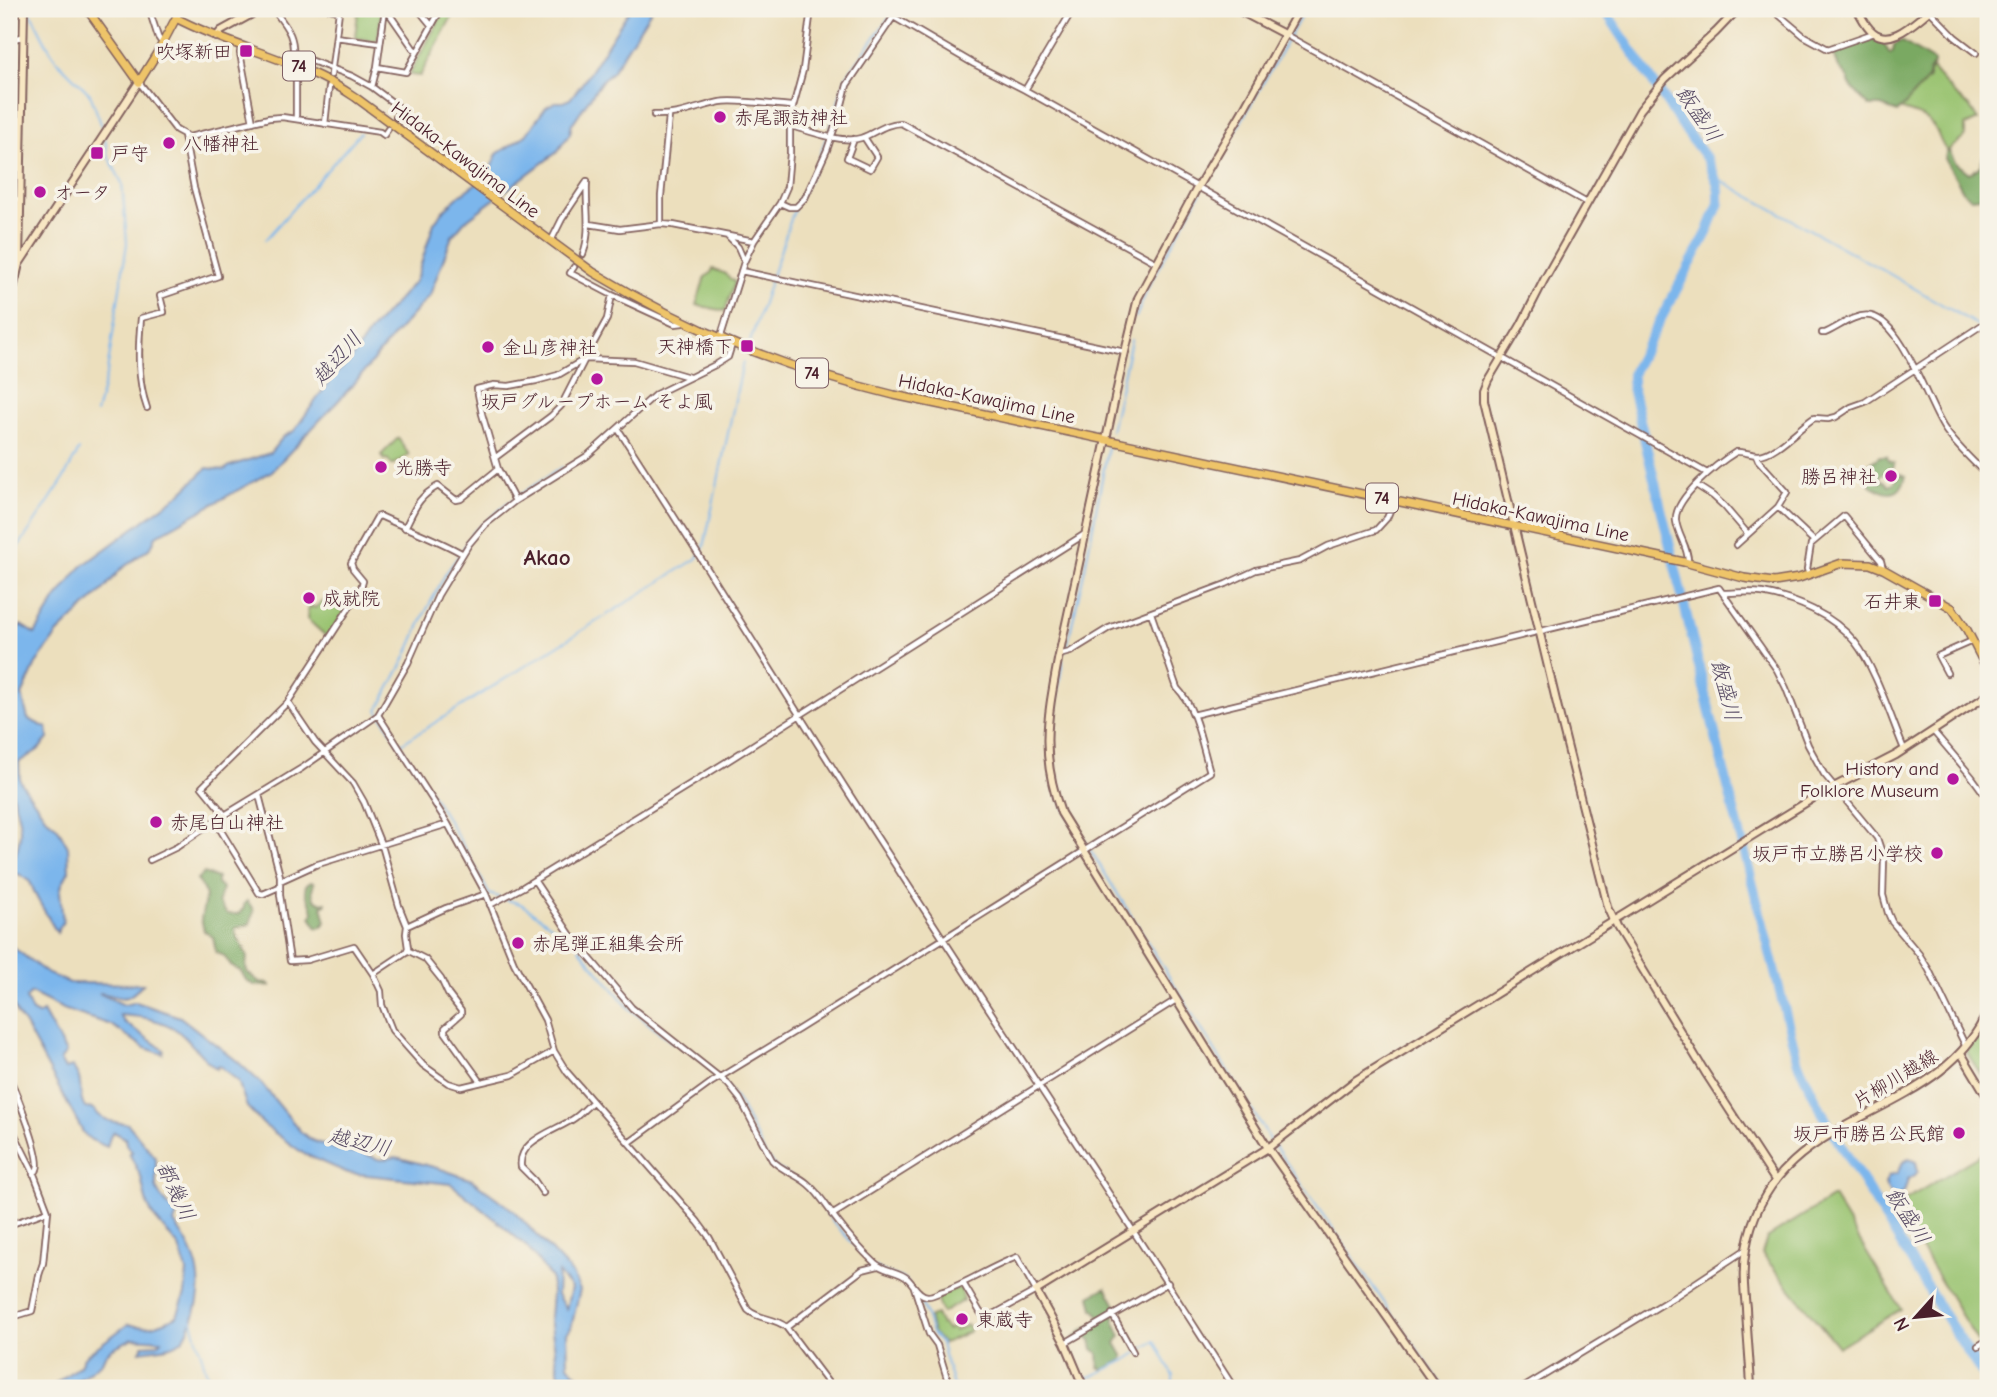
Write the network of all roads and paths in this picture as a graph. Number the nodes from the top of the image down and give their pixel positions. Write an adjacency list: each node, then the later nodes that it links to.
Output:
1 (24, 9): 25 (street)
2 (87, 9): 38 (main road)
3 (149, 9): 30 (street)
4 (179, 9): 21 (street)
5 (261, 9): 26 (street)
6 (273, 9): 34 (street)
7 (330, 9): 27 (street)
8 (385, 9): 29 (street); 32 (street)
9 (418, 9): 22 (street)
10 (441, 9): 22 (street)
11 (811, 9): 42 (street)
12 (1073, 9): 41 (street)
13 (1236, 9): 24 (street)
14 (1299, 9): 24 (street)
15 (1737, 9): 62 (street)
16 (1772, 9): 23 (street)
17 (1857, 9): 23 (street)
18 (884, 10): 20 (street)
19 (1931, 10): 23 (street); 33 (street)
20 (894, 16): 41 (street); 54 (street)
21 (176, 18): 26 (main road, Hidaka-Kawajima Line / 74); 30 (main road)
22 (432, 26): 32 (street)
23 (1874, 33)
24 (1285, 35): 58 (street); 62 (street)
25 (22, 37): 28 (street); 52 (street)
26 (216, 37): 31 (main road, Hidaka-Kawajima Line / 74)
27 (336, 37): 29 (street); 36 (street)
28 (9, 40)
29 (379, 43): 35 (street)
30 (162, 44): 38 (main road)
31 (241, 46): 34 (main road, Hidaka-Kawajima Line / 74); 47 (street)
32 (417, 52): 35 (street)
33 (1976, 53)
34 (293, 63): 36 (street); 46 (street); 66 (main road, Hidaka-Kawajima Line / 74)
35 (377, 67): 40 (street)
36 (331, 68): 37 (street); 40 (street)
37 (331, 75)
38 (139, 82): 53 (street); 71 (street)
39 (329, 87): 48 (street)
40 (372, 87): 45 (street)
41 (1025, 90): 58 (street)
42 (792, 106): 44 (street); 49 (street)
43 (654, 115): 44 (street)
44 (669, 116): 64 (street)
45 (396, 117)
46 (296, 118): 47 (street); 48 (street)
47 (253, 122): 53 (street)
48 (325, 124): 50 (street)
49 (790, 126): 54 (street); 61 (street)
50 (388, 129)
51 (9, 132): 52 (street)
52 (21, 133): 57 (street); 59 (street)
53 (184, 135): 87 (street)
54 (832, 136): 56 (street); 61 (street)
55 (864, 137): 56 (street); 56 (street); 70 (street)
56 (854, 139)
57 (9, 151)
58 (1198, 188): 70 (street); 83 (street)
59 (20, 199): 60 (street); 71 (street)
60 (9, 201)
61 (779, 203): 67 (street)
62 (1588, 204): 83 (street)
63 (589, 224): 64 (street); 66 (street); 68 (street)
64 (661, 224): 65 (street)
65 (726, 236): 67 (street); 69 (street)
66 (547, 239): 78 (main road, Hidaka-Kawajima Line / 74)
67 (754, 241): 69 (street)
68 (583, 254)
69 (744, 262): 73 (street)
70 (1157, 263): 82 (street)
71 (19, 264): 74 (street); 76 (street)
72 (574, 267): 75 (street)
73 (741, 271): 80 (street); 82 (street)
74 (9, 279)
75 (612, 295): 78 (street); 84 (street)
76 (9, 306)
77 (1988, 321): 85 (street)
78 (684, 323): 80 (main road, Hidaka-Kawajima Line / 74)
79 (1822, 332): 85 (street)
80 (720, 339): 81 (main road, Hidaka-Kawajima Line / 74)
81 (732, 344): 86 (street); 89 (main road, Hidaka-Kawajima Line / 74)
82 (1125, 352): 89 (street)
83 (1501, 357): 93 (street); 99 (street)
84 (585, 359): 86 (street); 91 (street); 91 (street)
85 (1916, 369): 90 (street); 94 (street)
86 (689, 377): 88 (street)
87 (147, 408)
88 (618, 429): 97 (street); 118 (street)
89 (1105, 439): 96 (main road, Hidaka-Kawajima Line / 74); 101 (street)
90 (1756, 456): 93 (street); 98 (street)
91 (496, 457): 92 (street)
92 (498, 470): 97 (street); 100 (street)
93 (1707, 474): 95 (street)
94 (1988, 476)
95 (1696, 485): 102 (street); 106 (street)
96 (1394, 500): 99 (main road, Hidaka-Kawajima Line / 74); 110 (street)
97 (515, 501): 105 (street)
98 (1778, 507): 102 (street); 103 (street)
99 (1514, 526): 106 (main road, Hidaka-Kawajima Line / 74); 111 (street)
100 (405, 528): 105 (street); 117 (street)
101 (1085, 534): 113 (street); 118 (street)
102 (1748, 534): 104 (street)
103 (1814, 541): 107 (street); 108 (street)
104 (1736, 545)
105 (461, 553): 119 (street)
106 (1686, 562): 108 (main road, Hidaka-Kawajima Line / 74)
107 (1883, 569): 108 (main road, Hidaka-Kawajima Line / 74); 112 (main road, Hidaka-Kawajima Line / 74)
108 (1809, 575)
109 (1724, 593): 111 (street); 122 (street); 124 (street)
110 (1151, 613): 113 (street); 120 (street)
111 (1540, 630): 120 (street); 137 (street)
112 (1973, 641): 114 (main road, Hidaka-Kawajima Line / 74); 115 (street)
113 (1059, 655): 131 (street)
114 (1988, 671)
115 (1947, 673)
116 (1988, 695): 121 (street)
117 (288, 702): 123 (street); 127 (street)
118 (800, 714): 133 (street); 139 (street)
119 (378, 715): 123 (street); 129 (street)
120 (1193, 715): 131 (street)
121 (1933, 731): 122 (street); 126 (street)
122 (1904, 749): 124 (street)
123 (324, 752): 125 (street); 130 (street)
124 (1834, 786): 137 (street); 144 (street)
125 (259, 795): 127 (street); 134 (street)
126 (1988, 799)
127 (225, 815): 128 (street)
128 (215, 821): 132 (street); 134 (street)
129 (448, 824): 130 (street); 135 (street)
130 (381, 846): 134 (street); 138 (street)
131 (1085, 850): 139 (street); 142 (street)
132 (150, 860)
133 (534, 880): 136 (street); 147 (street)
134 (280, 884): 141 (street)
135 (486, 894): 136 (street); 138 (street)
136 (490, 905): 145 (street)
137 (1614, 921): 154 (street); 156 (street)
138 (407, 926): 140 (street)
139 (943, 939): 147 (street); 149 (street)
140 (407, 950): 141 (street); 148 (street)
141 (373, 974): 148 (street)
142 (1177, 999): 149 (street); 154 (street)
143 (1988, 1010): 144 (street, 片柳川越線)
144 (1963, 1050): 150 (street); 156 (street, 片柳川越線)
145 (554, 1051): 148 (street); 151 (street)
146 (9, 1077): 155 (street)
147 (719, 1077): 153 (street); 159 (street)
148 (481, 1082)
149 (1040, 1085): 159 (street); 161 (street)
150 (1988, 1098)
151 (592, 1102): 153 (street); 157 (street)
152 (9, 1123): 155 (street)
153 (630, 1142): 170 (street)
154 (1268, 1148): 161 (street); 179 (street)
155 (33, 1174): 158 (street)
156 (1775, 1180): 162 (street, 片柳川越線)
157 (543, 1193)
158 (48, 1211): 160 (street); 169 (street)
159 (832, 1215): 163 (street)
160 (9, 1225)
161 (1134, 1232): 165 (street); 167 (street)
162 (1745, 1250): 180 (street); 181 (street, 片柳川越線)
163 (878, 1266): 166 (street); 170 (street)
164 (963, 1283): 166 (street); 167 (street); 167 (street)
165 (1168, 1283): 168 (street); 178 (street)
166 (914, 1286): 176 (street)
167 (1036, 1291): 172 (street)
168 (1112, 1314): 172 (street); 174 (street)
169 (9, 1318)
170 (786, 1327): 175 (street)
171 (1988, 1340): 173 (street)
172 (1065, 1343): 177 (street)
173 (1978, 1346)
174 (1133, 1352)
175 (832, 1388)
176 (950, 1388)
177 (1084, 1388)
178 (1234, 1388)
179 (1437, 1388)
180 (1523, 1388)
181 (1751, 1388)

